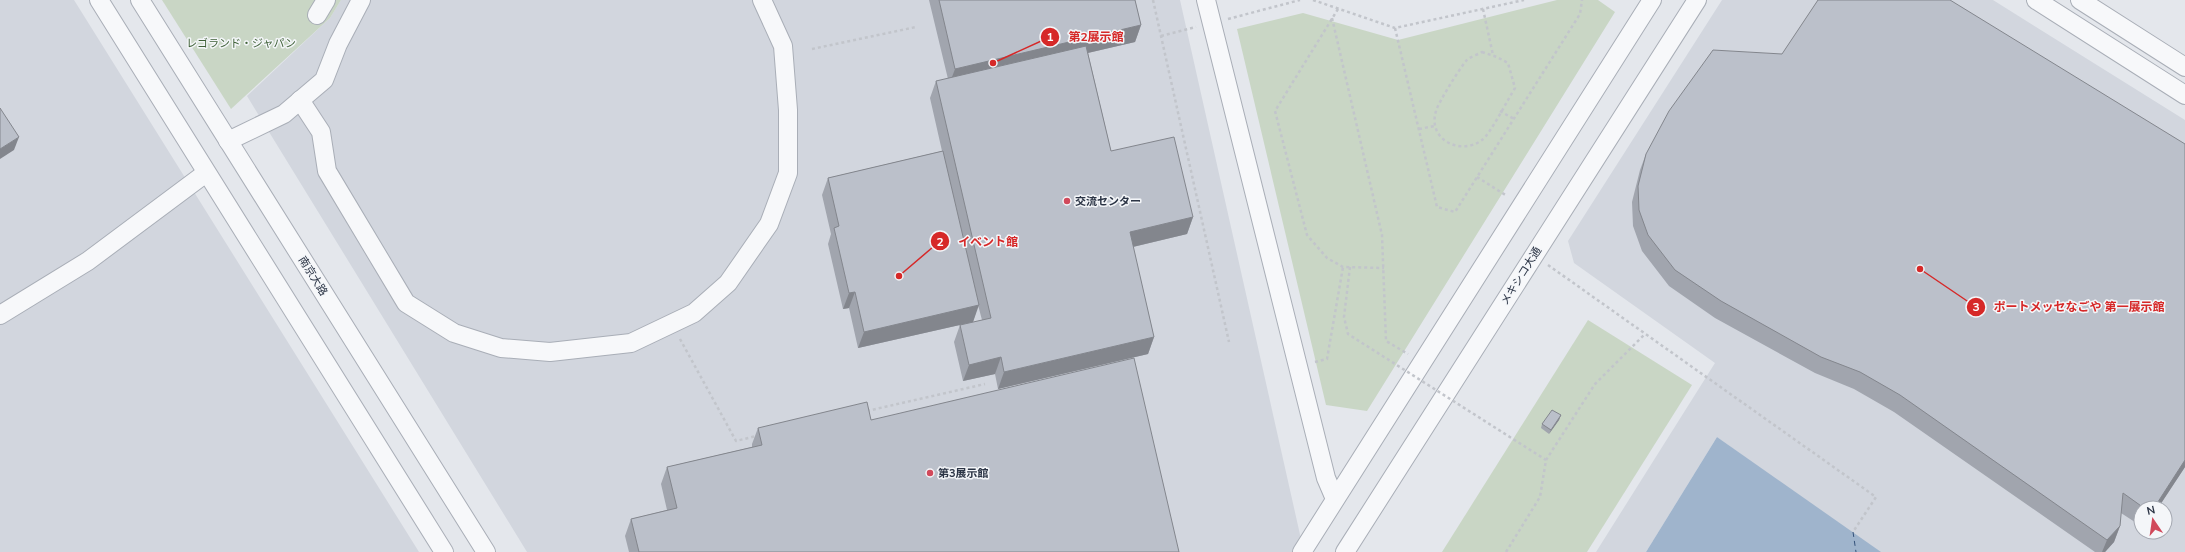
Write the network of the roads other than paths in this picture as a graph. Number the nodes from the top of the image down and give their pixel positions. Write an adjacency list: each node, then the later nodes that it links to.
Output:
1 (99, 0): 14 (street)
2 (140, 0): 13 (street, 南京大路)
3 (361, 0): 12 (street)
4 (762, 0): 12 (street)
5 (1206, 0): 16 (street)
6 (1652, 0): 16 (street)
7 (1697, 0): 20 (street, メキシコ大通)
8 (2036, 0): 11 (street)
9 (2080, 0): 10 (street)
10 (2185, 67)
11 (2185, 95)
12 (300, 100): 13 (street)
13 (228, 141): 18 (street, 南京大路)
14 (206, 173): 15 (street); 17 (street)
15 (0, 315)
16 (1335, 500): 19 (street)
17 (444, 552)
18 (486, 552)
19 (1302, 552)
20 (1345, 552)

